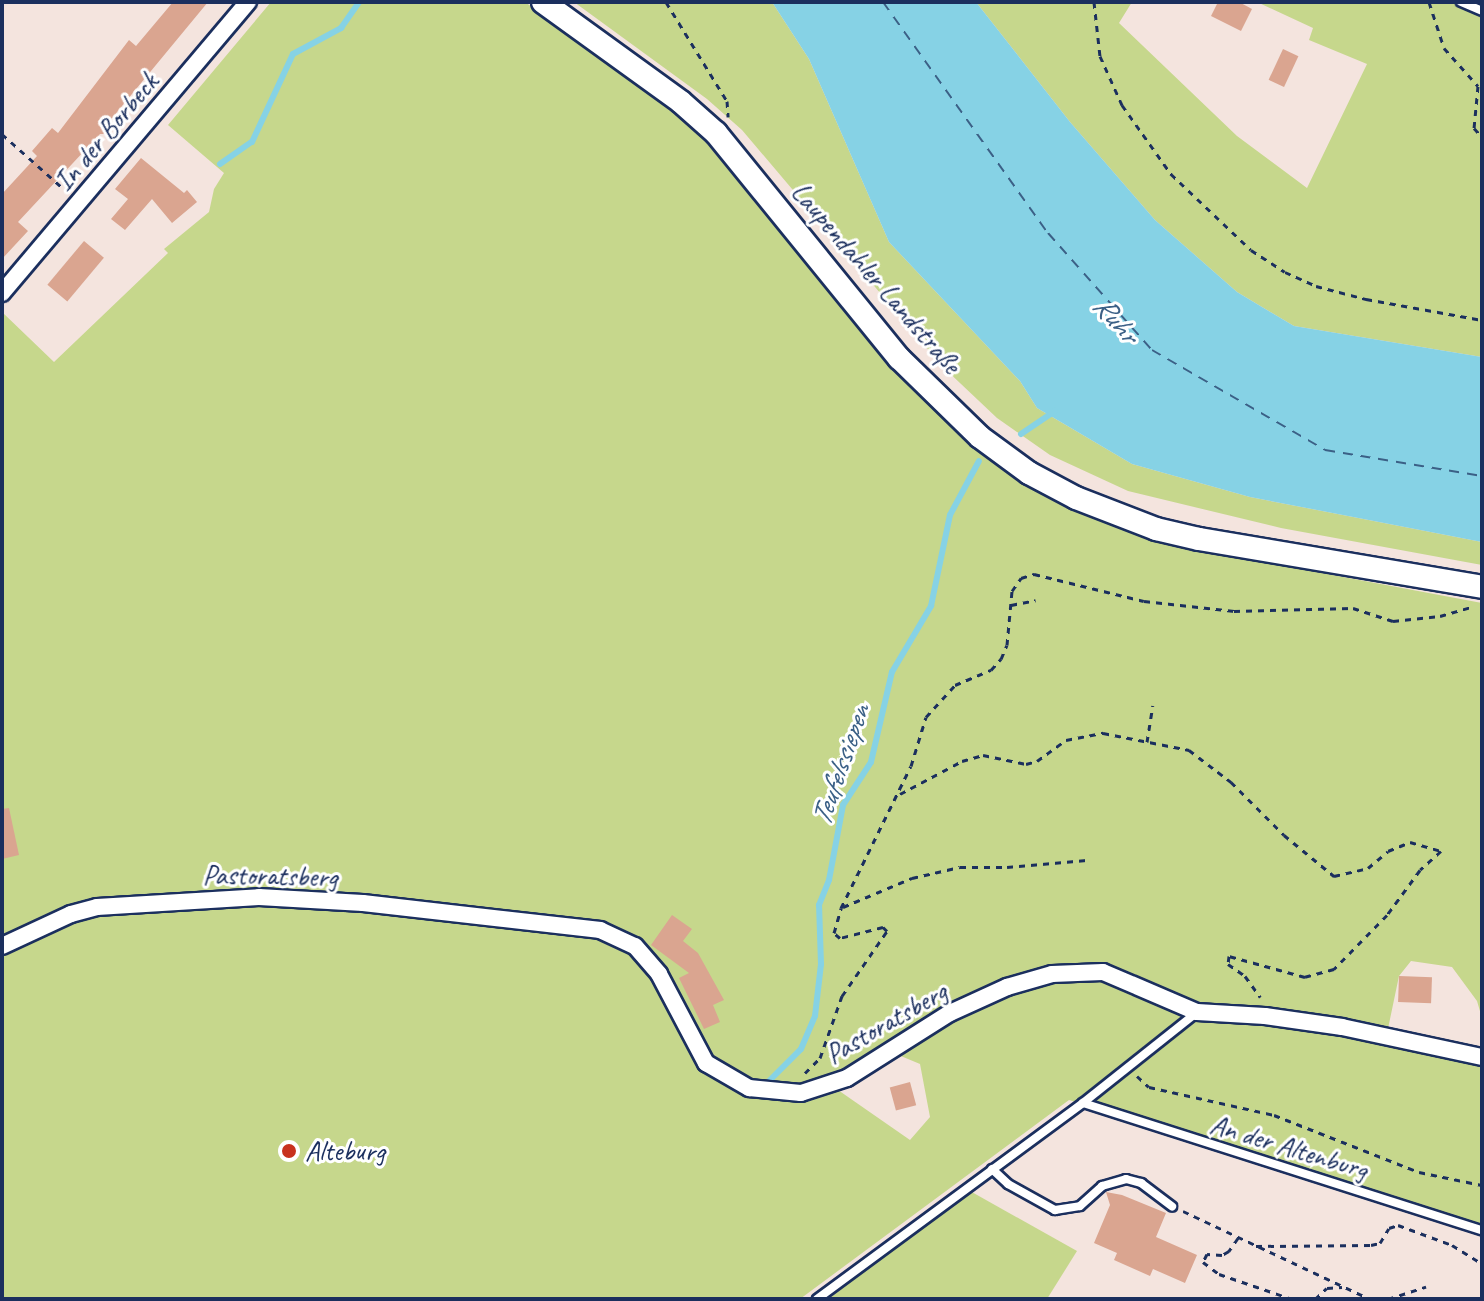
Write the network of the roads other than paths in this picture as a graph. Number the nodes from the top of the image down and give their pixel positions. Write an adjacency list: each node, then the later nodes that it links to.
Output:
1 (248, 2): 5 (street, In der Borbeck)
2 (543, 2): 6 (main road, Laupendahler Landstraße)
3 (1461, 2): 4 (lane)
4 (1482, 11)
5 (2, 293)
6 (1482, 587)
7 (2, 946): 8 (street, Pastoratsberg)
8 (1197, 1012): 9 (street, Pastoratsberg); 10 (lane)
9 (1482, 1057)
10 (1083, 1103): 11 (lane); 13 (lane, An der Altenburg)
11 (992, 1169): 12 (lane); 14 (lane)
12 (1172, 1206)
13 (1482, 1230)
14 (817, 1299)

